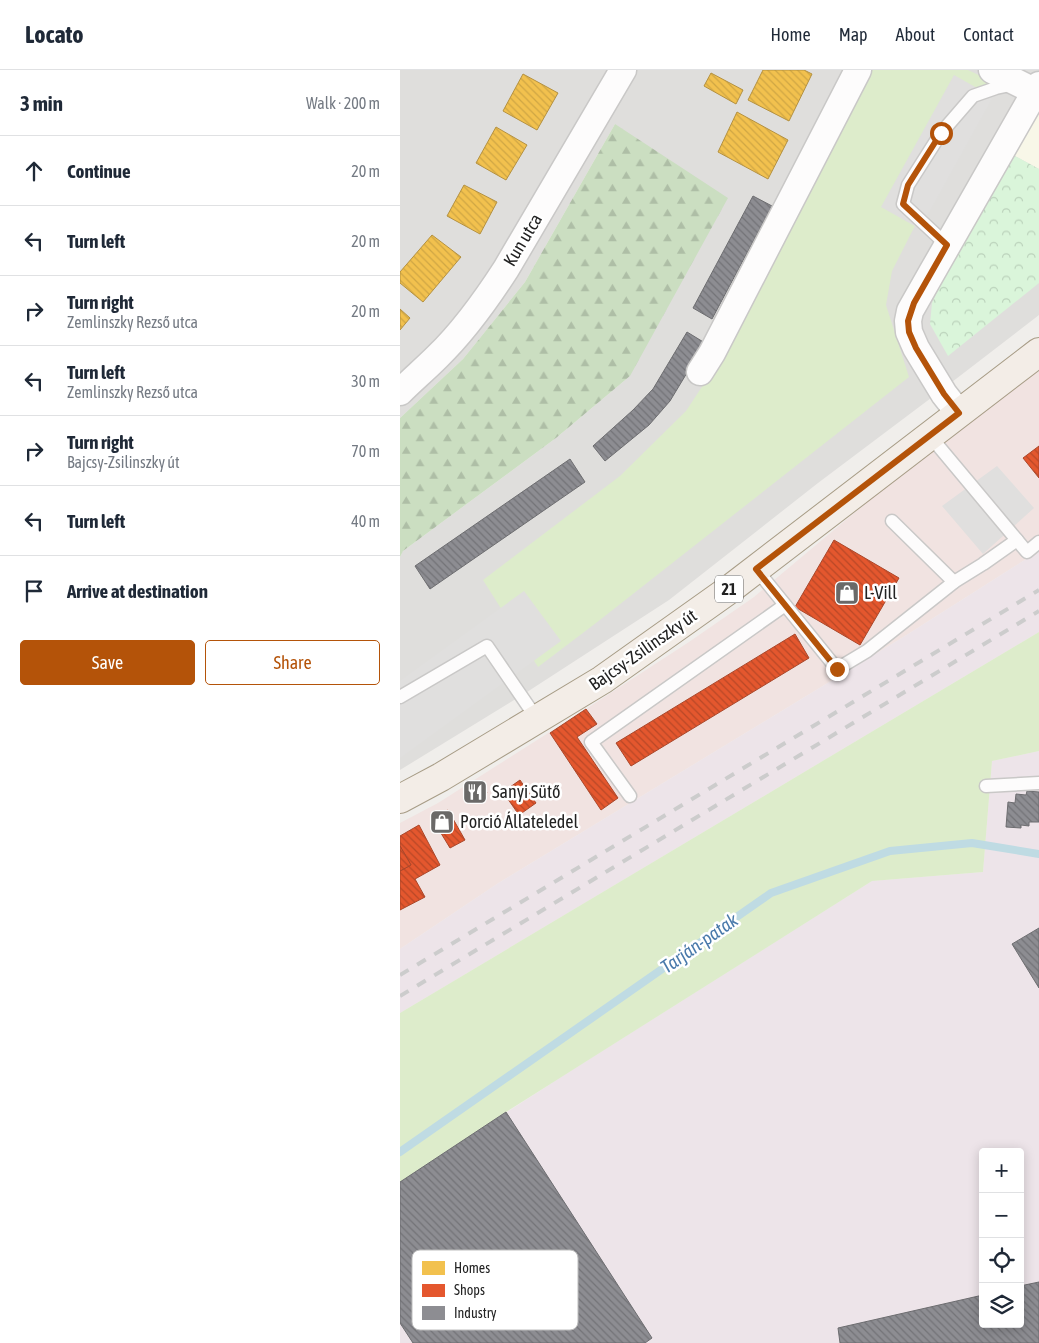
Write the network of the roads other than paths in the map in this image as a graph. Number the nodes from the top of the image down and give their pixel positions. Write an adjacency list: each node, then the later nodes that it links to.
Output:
1 (623, 70): 8 (street, Kun utca)
2 (858, 70): 7 (street)
3 (992, 70): 4 (street)
4 (1030, 98): 5 (street); 5 (lane)
5 (947, 245): 9 (street)
6 (1039, 352): 9 (main road, Bajcsy-Zsilinszky út / 21)
7 (700, 372)
8 (400, 392)
9 (959, 413): 10 (main road, Bajcsy-Zsilinszky út / 21)
10 (930, 436): 12 (lane); 14 (main road, Bajcsy-Zsilinszky út / 21)
11 (892, 521): 15 (lane)
12 (1017, 540): 13 (lane); 15 (lane)
13 (1039, 542)
14 (756, 569): 16 (lane); 18 (main road, Bajcsy-Zsilinszky út / 21)
15 (954, 582): 16 (lane)
16 (785, 605): 21 (lane)
17 (400, 697): 18 (lane)
18 (537, 720): 22 (main road, Bajcsy-Zsilinszky út / 21)
19 (1039, 783): 20 (lane)
20 (986, 786)
21 (630, 796)
22 (401, 797)

